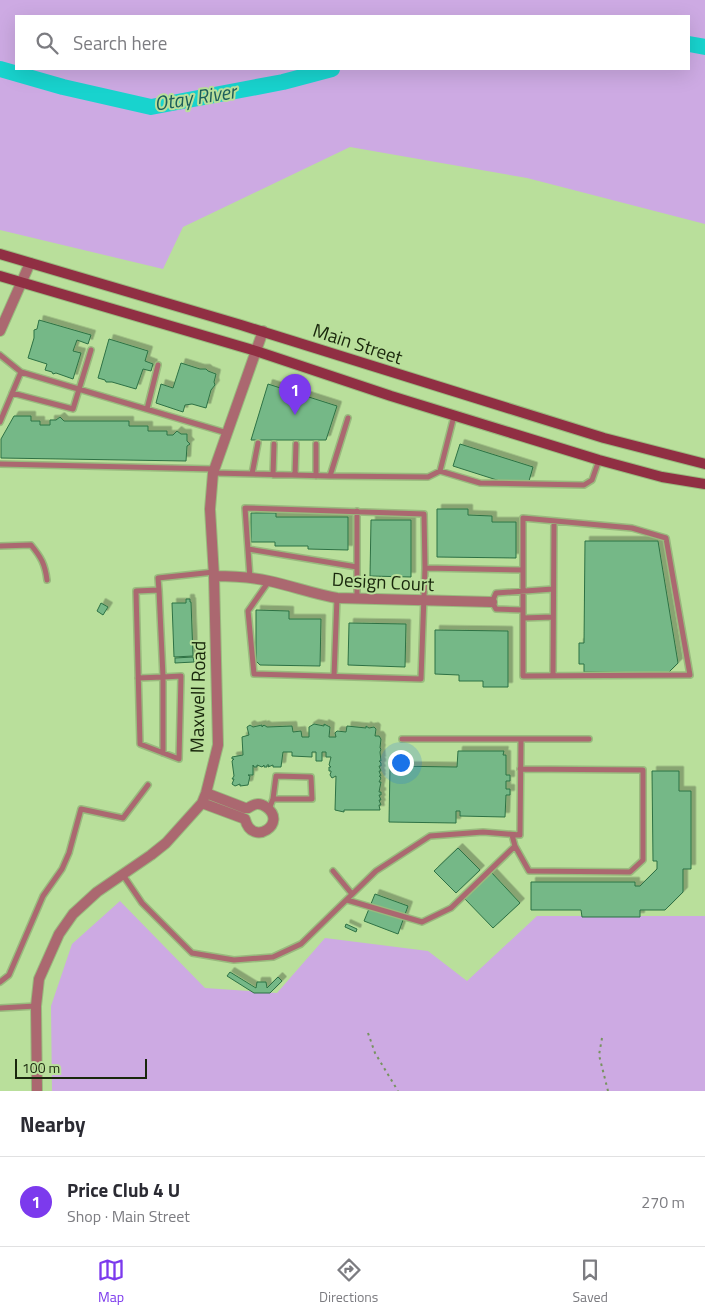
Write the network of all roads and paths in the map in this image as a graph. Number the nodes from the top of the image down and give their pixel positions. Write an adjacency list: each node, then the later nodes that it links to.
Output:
1 (0, 254): 2 (main road, Main Street)
2 (30, 263): 4 (street); 6 (main road, Main Street)
3 (0, 276): 4 (main road)
4 (22, 282): 5 (street); 8 (main road)
5 (0, 331)
6 (263, 332): 8 (street, Maxwell Road); 25 (main road, Main Street)
7 (91, 350): 12 (lane)
8 (256, 351): 15 (main road); 18 (street, Maxwell Road)
9 (0, 355): 11 (lane)
10 (158, 365): 14 (lane)
11 (21, 372): 12 (lane); 13 (lane)
12 (80, 390): 13 (lane); 14 (lane)
13 (12, 393): 17 (lane)
14 (147, 409): 18 (lane)
15 (454, 416): 23 (main road); 27 (lane)
16 (348, 418): 32 (lane)
17 (0, 422)
18 (227, 433): 26 (street, Maxwell Road)
19 (258, 443): 28 (lane)
20 (274, 444): 29 (lane)
21 (296, 444): 30 (lane)
22 (316, 444): 31 (lane)
23 (599, 460): 27 (lane); 33 (main road)
24 (0, 464): 26 (lane)
25 (705, 464)
26 (214, 471): 28 (lane); 41 (street, Maxwell Road)
27 (440, 471): 32 (lane)
28 (252, 474): 29 (lane)
29 (273, 474): 30 (lane)
30 (295, 475): 31 (lane)
31 (316, 476): 32 (lane)
32 (330, 476)
33 (705, 484)
34 (357, 511): 37 (lane); 38 (lane); 39 (lane)
35 (554, 521): 40 (lane); 45 (lane); 56 (lane)
36 (0, 546): 43 (lane)
37 (248, 549): 38 (lane); 42 (lane)
38 (357, 567): 49 (lane)
39 (425, 568): 40 (lane); 50 (lane)
40 (523, 570): 47 (lane)
41 (214, 574): 42 (street, Design Court); 46 (lane); 65 (street, Maxwell Road)
42 (250, 578): 44 (street, Design Court)
43 (47, 580)
44 (269, 581): 48 (street, Design Court); 55 (lane)
45 (553, 589): 47 (lane); 53 (lane)
46 (159, 590): 57 (lane); 58 (lane)
47 (523, 590): 51 (lane); 52 (lane)
48 (337, 598): 49 (street, Design Court); 55 (lane)
49 (357, 599): 50 (street, Design Court)
50 (423, 601): 51 (street, Design Court); 55 (lane)
51 (492, 602): 52 (lane)
52 (523, 610): 54 (lane)
53 (553, 617): 54 (lane); 56 (lane)
54 (523, 618): 56 (lane)
55 (334, 676)
56 (553, 676)
57 (163, 677): 58 (lane); 62 (lane); 62 (lane)
58 (138, 678): 62 (lane)
59 (521, 738): 60 (lane); 61 (lane); 63 (lane)
60 (589, 738)
61 (402, 739)
62 (163, 753)
63 (520, 769): 67 (lane); 68 (lane)
64 (148, 785): 73 (lane)
65 (204, 798): 66 (street); 66 (street); 70 (street, Maxwell Road)
66 (271, 804): 66 (lane)
67 (512, 835): 68 (lane); 71 (lane)
68 (515, 846): 72 (lane)
69 (332, 871): 71 (lane)
70 (122, 875): 72 (lane); 74 (street, Maxwell Road)
71 (352, 894): 72 (lane)
72 (347, 900)
73 (0, 982)
74 (36, 1006): 75 (lane); 78 (street, Maxwell Road)
75 (0, 1008)
76 (368, 1033): 79 (path)
77 (602, 1038): 80 (path)
78 (37, 1091)
79 (398, 1091)
80 (608, 1091)

